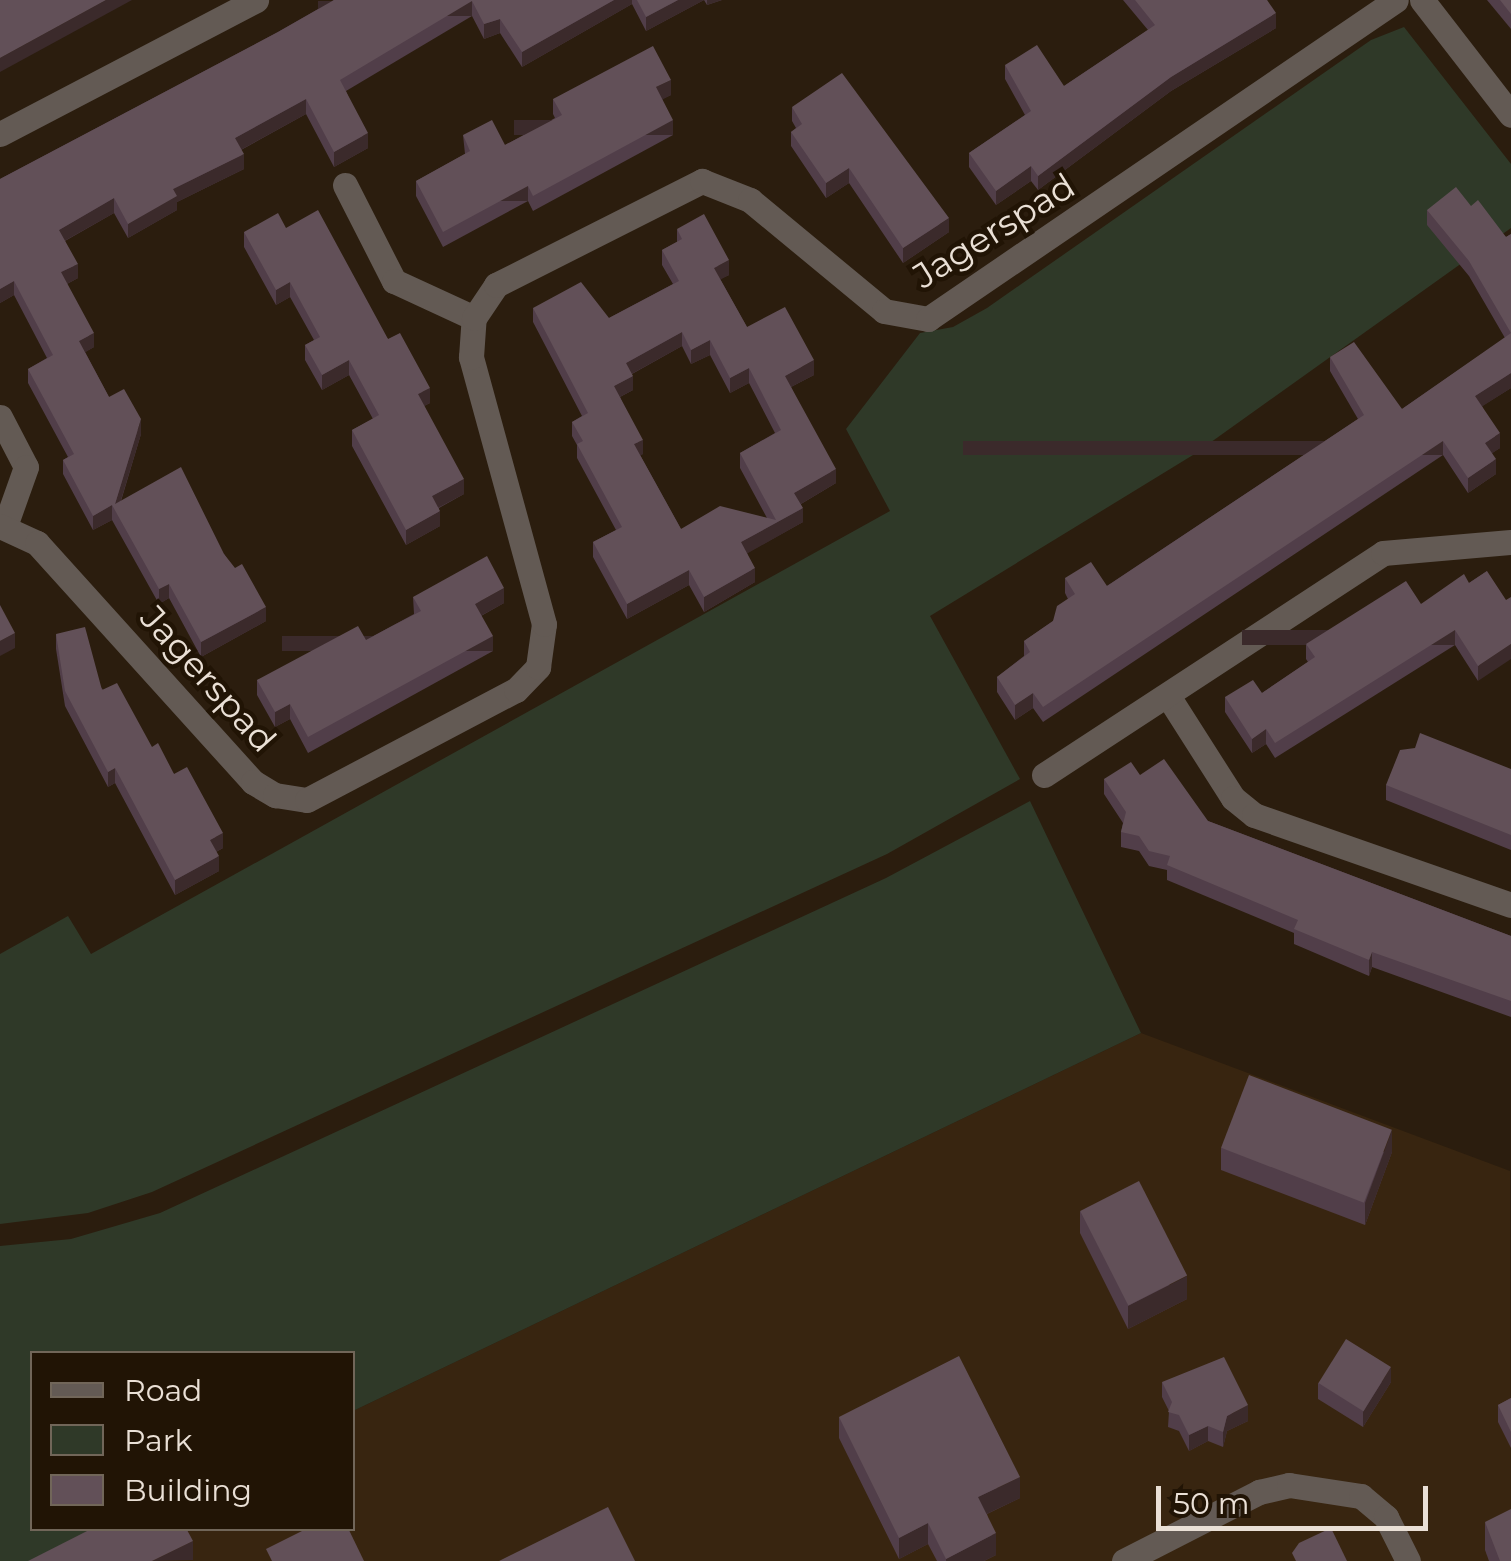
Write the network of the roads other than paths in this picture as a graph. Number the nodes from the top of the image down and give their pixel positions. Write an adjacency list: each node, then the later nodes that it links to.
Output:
1 (256, 0): 5 (street)
2 (1396, 0): 7 (street, Jagerspad)
3 (1422, 0): 4 (street)
4 (1511, 116)
5 (0, 134)
6 (345, 185): 7 (street)
7 (474, 318): 9 (street, Jagerspad)
8 (0, 417): 9 (street, Jagerspad)
9 (2, 526)
10 (1511, 542): 11 (street)
11 (1168, 696): 12 (street); 13 (street)
12 (1044, 775)
13 (1511, 905)
14 (1124, 1561): 15 (street)
15 (1408, 1561)

